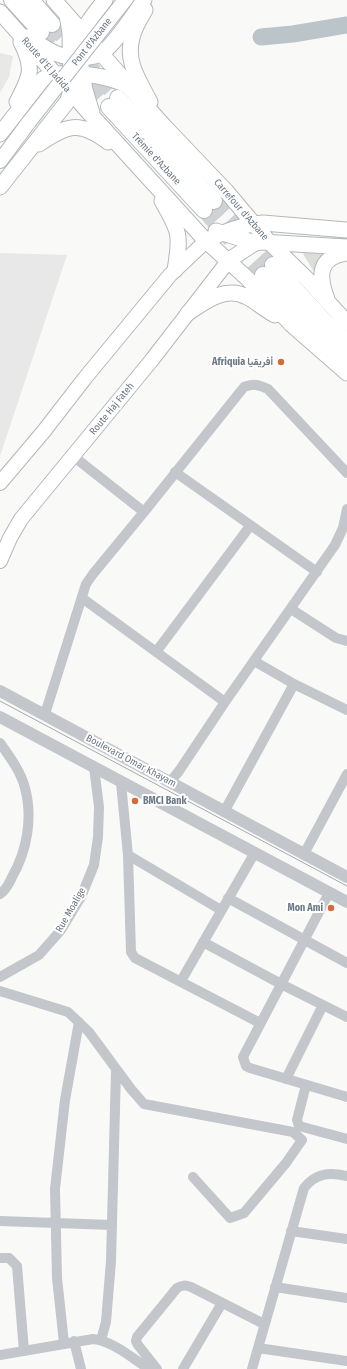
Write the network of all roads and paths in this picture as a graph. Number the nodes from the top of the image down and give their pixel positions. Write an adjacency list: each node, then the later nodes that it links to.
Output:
1 (12, 0): 2 (highway)
2 (31, 0)
3 (54, 0): 10 (main road)
4 (105, 0): 12 (main road)
5 (115, 0): 22 (main road, Pont d'Azbane)
6 (125, 0): 22 (main road, Pont d'Azbane, bridge)
7 (144, 0): 14 (main road)
8 (149, 0): 23 (main road)
9 (0, 12): 11 (main road, Route d'El Jadida)
10 (68, 19): 12 (main road); 13 (main road); 15 (main road)
11 (15, 29): 13 (main road); 17 (main road, Route d'El Jadida); 24 (main road)
12 (83, 33): 14 (main road); 15 (main road)
13 (45, 47): 15 (main road)
14 (101, 53): 15 (main road); 20 (main road)
15 (76, 57): 16 (main road)
16 (77, 74): 17 (main road); 18 (main road); 19 (main road); 21 (main road)
17 (55, 75): 19 (main road, Route d'El Jadida); 24 (main road)
18 (110, 78): 20 (main road); 21 (main road)
19 (71, 93): 21 (main road, Route d'El Jadida); 26 (main road)
20 (119, 97): 23 (main road, Carrefour d'Azbane); 32 (highway, Trémie d'Azbane)
21 (93, 117): 28 (main road)
22 (25, 119): 25 (main road); 27 (main road)
23 (164, 126): 31 (main road, Carrefour d'Azbane)
24 (0, 132)
25 (0, 148)
26 (29, 150): 28 (main road); 30 (main road)
27 (0, 160)
28 (132, 160): 29 (main road)
29 (147, 176): 33 (main road); 42 (main road)
30 (0, 187)
31 (236, 203): 34 (main road); 36 (main road); 37 (main road, Carrefour d'Azbane)
32 (209, 205)
33 (183, 215): 36 (main road); 38 (main road)
34 (294, 226): 35 (main road); 37 (main road)
35 (347, 230)
36 (230, 233): 37 (main road); 38 (main road); 41 (main road)
37 (260, 236): 39 (main road); 41 (main road, Carrefour d'Azbane); 43 (main road); 44 (main road)
38 (206, 241): 41 (main road); 42 (main road)
39 (347, 247)
40 (347, 253): 44 (main road)
41 (229, 260): 43 (main road); 45 (main road, Route Haj Fateh)
42 (175, 270): 54 (main road)
43 (261, 273): 46 (main road); 48 (highway); 49 (highway)
44 (329, 303): 47 (main road)
45 (188, 313): 46 (main road); 51 (main road, Route Haj Fateh)
46 (290, 323): 50 (main road)
47 (347, 323)
48 (347, 341)
49 (347, 356)
50 (347, 373)
51 (73, 456): 55 (street); 58 (main road, Route Haj Fateh)
52 (175, 472): 53 (street); 55 (street); 57 (street)
53 (347, 473)
54 (0, 483)
55 (144, 512): 60 (street)
56 (346, 514): 59 (street)
57 (250, 526): 59 (street); 63 (street)
58 (0, 561)
59 (317, 572): 61 (street)
60 (82, 598): 63 (street); 69 (street)
61 (291, 609): 62 (street); 64 (street)
62 (347, 641)
63 (156, 652): 67 (street)
64 (254, 661): 65 (street); 67 (street)
65 (294, 684): 68 (street); 76 (street)
66 (0, 691): 69 (street, Boulevard Omar Khayam)
67 (224, 702): 74 (street)
68 (347, 710)
69 (45, 714): 74 (street, Boulevard Omar Khayam)
70 (0, 717): 72 (street)
71 (0, 743): 82 (street)
72 (94, 767): 75 (street); 89 (street, Rue Moalige)
73 (347, 774): 78 (street)
74 (170, 782): 76 (street, Boulevard Omar Khayam)
75 (121, 783): 77 (street); 79 (street)
76 (224, 812): 78 (street, Boulevard Omar Khayam)
77 (254, 854): 81 (street); 83 (street)
78 (304, 854): 80 (street, Boulevard Omar Khayam)
79 (128, 855): 85 (street); 90 (street)
80 (347, 877)
81 (329, 893): 84 (street); 86 (street)
82 (0, 894)
83 (228, 898): 85 (street); 86 (street)
84 (347, 902)
85 (221, 910): 87 (street)
86 (304, 941): 88 (street); 91 (street)
87 (203, 942): 90 (street); 91 (street)
88 (347, 964)
89 (0, 977)
90 (181, 981): 96 (street)
91 (281, 984): 93 (street); 96 (street)
92 (0, 991): 95 (street)
93 (323, 1005): 94 (street); 98 (street)
94 (347, 1017)
95 (79, 1022): 97 (street); 105 (street)
96 (260, 1023): 98 (street)
97 (116, 1070): 103 (street); 106 (street)
98 (286, 1079): 99 (street)
99 (306, 1085): 100 (street); 101 (street)
100 (347, 1097)
101 (347, 1140)
102 (347, 1176): 107 (street)
103 (193, 1177)
104 (0, 1221): 105 (street)
105 (56, 1223): 106 (street); 115 (street)
106 (112, 1225): 114 (street)
107 (292, 1231): 108 (street); 110 (street)
108 (347, 1239)
109 (0, 1258): 117 (street)
110 (275, 1287): 111 (street); 113 (street)
111 (347, 1298)
112 (222, 1303): 113 (street); 122 (street); 123 (street)
113 (264, 1324): 116 (street)
114 (102, 1340): 115 (street); 121 (street)
115 (69, 1342): 117 (street); 120 (street)
116 (258, 1348): 119 (street); 124 (street)
117 (24, 1351): 118 (street)
118 (0, 1355)
119 (347, 1361)
120 (81, 1369)
121 (149, 1369)
122 (157, 1369)
123 (183, 1369)
124 (252, 1369)

